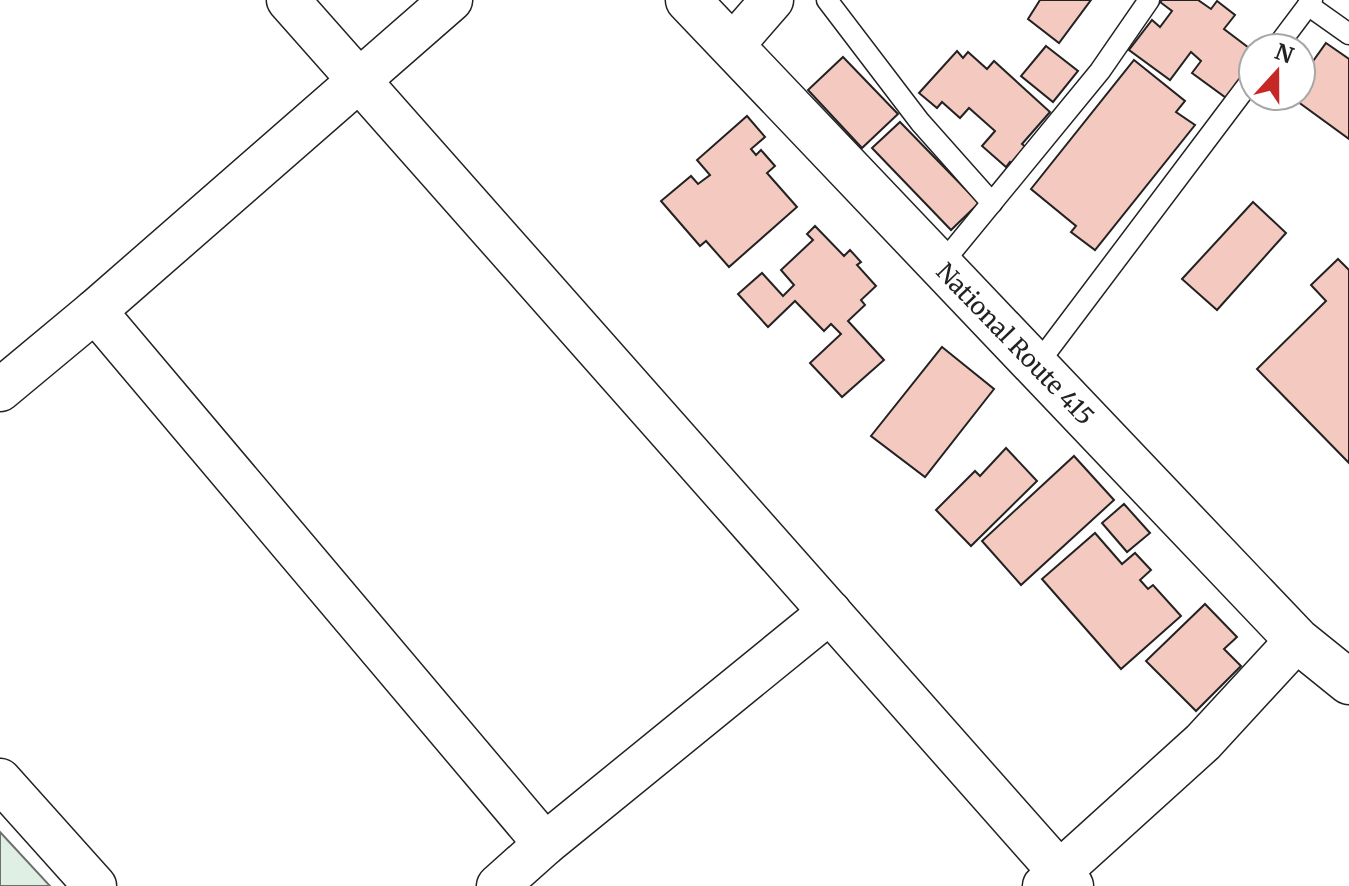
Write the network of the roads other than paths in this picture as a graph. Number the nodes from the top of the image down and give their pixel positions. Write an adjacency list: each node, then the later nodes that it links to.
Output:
1 (288, 0): 11 (street)
2 (451, 0): 11 (street)
3 (688, 0): 10 (highway, National Route 415)
4 (772, 0): 10 (street)
5 (827, 0): 13 (lane)
6 (1149, 0): 13 (lane)
7 (1310, 2): 8 (lane); 9 (lane)
8 (1288, 32)
9 (1349, 34)
10 (732, 46): 14 (highway, National Route 415)
11 (378, 64): 15 (street); 18 (street)
12 (1237, 99): 16 (lane)
13 (992, 203): 14 (lane)
14 (940, 266): 16 (highway, National Route 415)
15 (95, 311): 17 (street); 22 (street)
16 (1036, 366): 19 (highway, National Route 415)
17 (0, 390)
18 (830, 612): 22 (street); 23 (street)
19 (1297, 640): 20 (highway, National Route 415); 23 (street)
20 (1349, 682)
21 (0, 780): 24 (street)
22 (545, 844): 25 (street)
23 (1071, 866)
24 (95, 886)
25 (498, 886)

